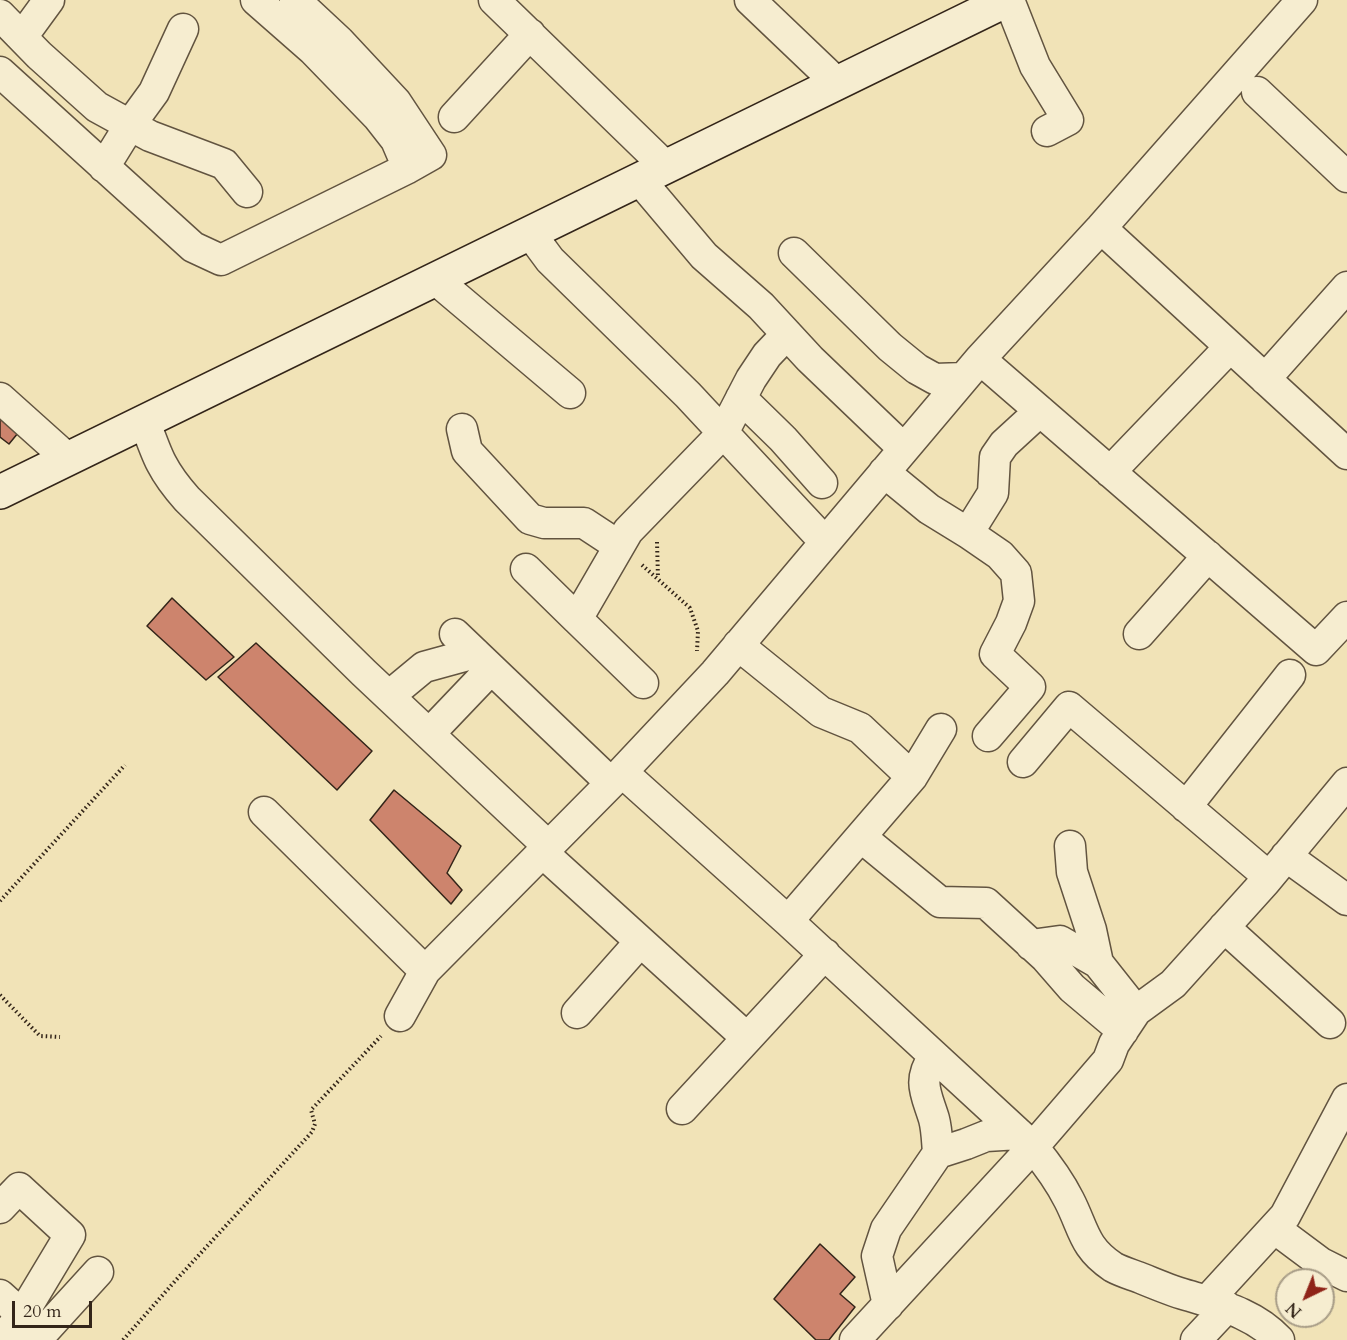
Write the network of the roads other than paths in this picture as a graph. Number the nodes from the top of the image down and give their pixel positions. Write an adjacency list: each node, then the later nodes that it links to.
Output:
1 (12, 0): 12 (street)
2 (49, 0): 12 (street)
3 (256, 0): 20 (street)
4 (295, 0): 20 (street)
5 (494, 0): 11 (street)
6 (750, 0): 14 (street)
7 (1008, 0): 14 (street); 18 (street)
8 (1302, 0): 24 (street)
9 (0, 15): 12 (street)
10 (183, 29): 17 (street)
11 (530, 34): 16 (street); 21 (street)
12 (22, 37): 17 (street)
13 (0, 72): 19 (street)
14 (837, 83): 21 (street)
15 (1257, 92): 22 (street)
16 (454, 117)
17 (130, 125): 19 (street); 23 (street)
18 (1047, 131)
19 (104, 167): 20 (street)
20 (408, 168)
21 (652, 173): 25 (street); 29 (street)
22 (1347, 177)
23 (247, 192)
24 (1101, 228): 30 (street); 31 (street)
25 (530, 233): 27 (street); 39 (street)
26 (794, 254): 31 (street)
27 (435, 279): 33 (street); 37 (street)
28 (1347, 287): 32 (street)
29 (787, 334): 35 (street); 40 (street)
30 (1230, 347): 32 (street); 44 (street)
31 (972, 369): 36 (street); 40 (street)
32 (1265, 379): 41 (street)
33 (570, 393)
34 (0, 398): 42 (street)
35 (741, 398): 39 (street); 45 (street)
36 (1040, 411): 44 (street); 47 (street)
37 (145, 422): 42 (street); 59 (street)
38 (462, 429): 49 (street)
39 (723, 433): 48 (street); 49 (street)
40 (904, 449): 43 (street)
41 (1347, 454)
42 (68, 459): 46 (street)
43 (884, 472): 47 (street); 48 (street)
44 (1110, 472): 50 (street)
45 (822, 483)
46 (0, 492)
47 (968, 532): 61 (street)
48 (825, 542): 55 (street)
49 (620, 546): 53 (street)
50 (1208, 556): 52 (street); 54 (street)
51 (525, 569): 53 (street)
52 (1347, 617)
53 (577, 619): 58 (street)
54 (1139, 634)
55 (738, 645): 63 (street); 67 (street)
56 (474, 652): 59 (street); 60 (street); 63 (street)
57 (1290, 675): 65 (street)
58 (643, 683)
59 (389, 696): 60 (street)
60 (429, 734): 69 (street)
61 (988, 736)
62 (1023, 762): 65 (street)
63 (617, 777): 69 (street); 72 (street)
64 (1347, 783): 70 (street)
65 (1186, 807): 70 (street)
66 (264, 812): 78 (street)
67 (861, 837): 72 (street); 75 (street)
68 (1070, 846): 77 (street)
69 (546, 850): 74 (street); 78 (street)
70 (1277, 867): 71 (street); 73 (street)
71 (1347, 900)
72 (788, 921): 76 (street)
73 (1224, 927): 81 (street); 82 (street)
74 (640, 942): 79 (street); 83 (street)
75 (1031, 945): 77 (street); 81 (street)
76 (825, 954): 83 (street); 84 (street)
77 (1098, 963): 81 (street)
78 (425, 971): 80 (street)
79 (577, 1013)
80 (400, 1016)
81 (1129, 1021): 87 (street)
82 (1330, 1023)
83 (747, 1038): 86 (street)
84 (934, 1056): 87 (street); 88 (street)
85 (1347, 1099): 90 (street)
86 (682, 1109)
87 (1026, 1140): 88 (street); 93 (street); 95 (street)
88 (938, 1153): 95 (street)
89 (0, 1208): 94 (street)
90 (1274, 1228): 92 (street); 93 (street)
91 (98, 1272): 97 (street)
92 (1347, 1276)
93 (1217, 1304): 98 (street); 99 (street)
94 (11, 1305): 96 (street)
95 (876, 1327)
96 (0, 1339)
97 (36, 1340)
98 (1196, 1340)
99 (1279, 1340)

